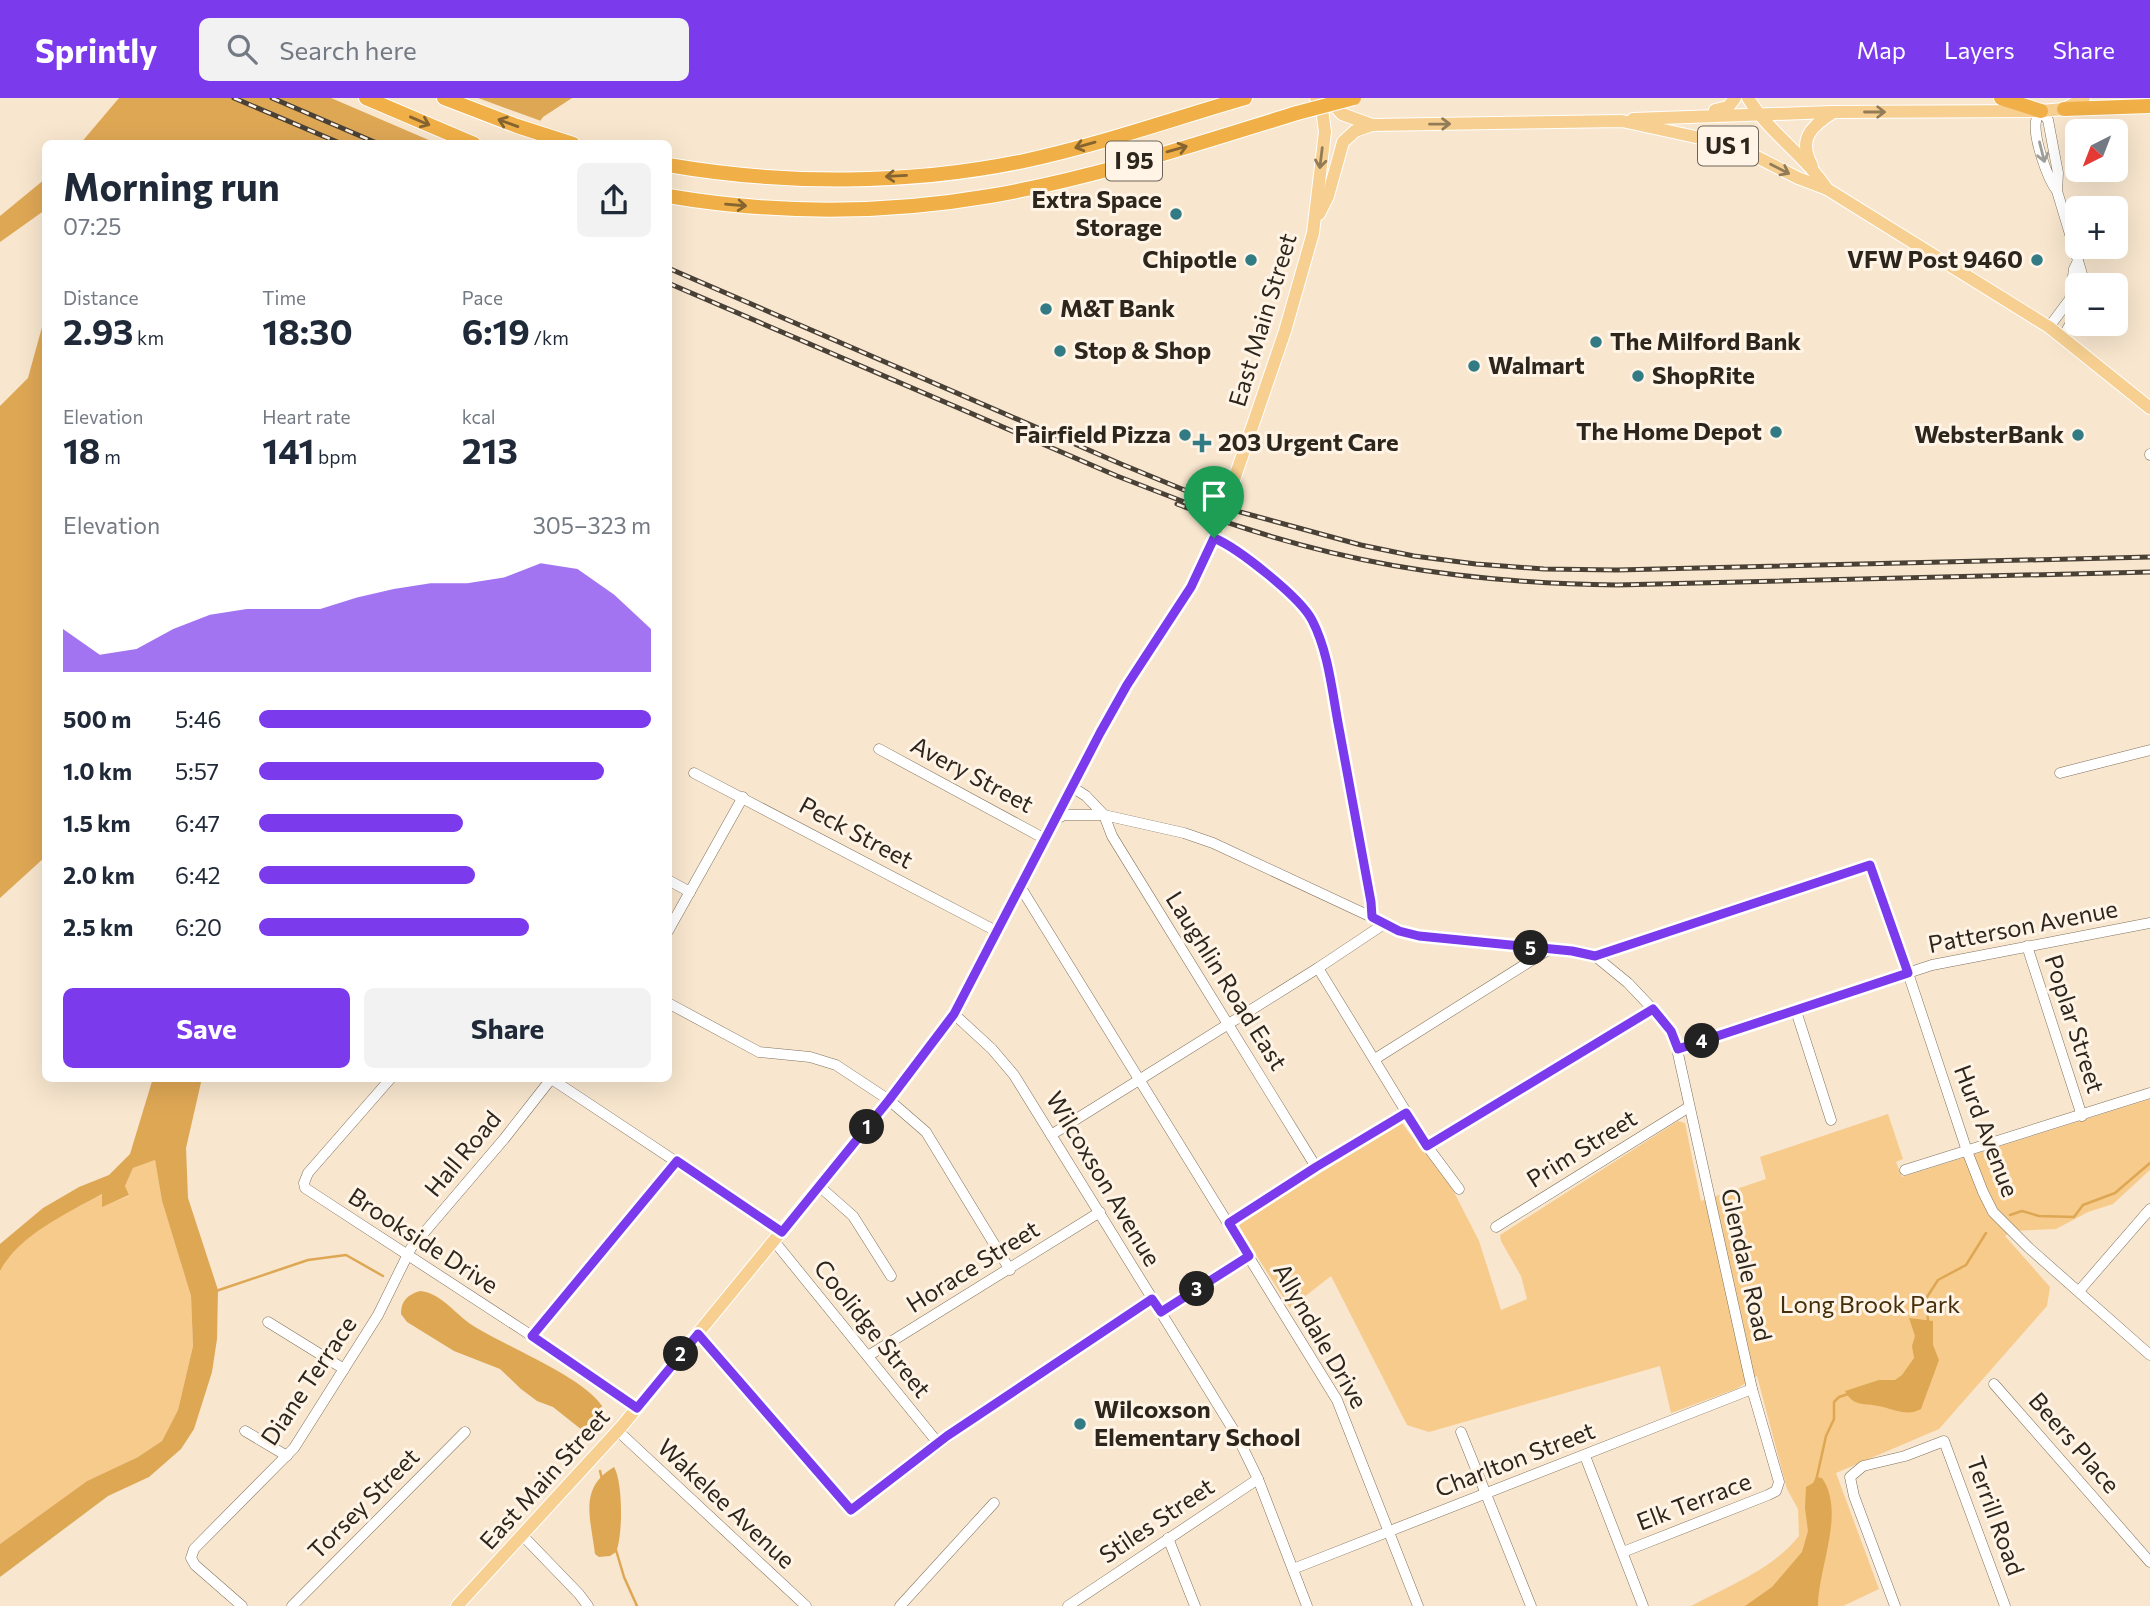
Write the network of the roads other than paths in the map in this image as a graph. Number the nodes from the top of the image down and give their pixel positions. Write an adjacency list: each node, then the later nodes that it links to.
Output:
1 (366, 98): 19 (highway, one-way to 19)
2 (444, 98): 20 (highway, one-way to 2)
3 (1245, 98): 21 (highway, I 95, one-way to 21)
4 (1316, 98): 25 (main road, East Main Street, one-way to 25)
5 (1327, 98): 18 (main road, US 1)
6 (1354, 98): 24 (highway, I 95, one-way to 6, bridge)
7 (1735, 98): 16 (main road)
8 (1748, 98): 15 (main road, US 1)
9 (2001, 98): 13 (highway)
10 (2084, 98): 12 (main road)
11 (2150, 106): 12 (highway)
12 (2064, 109): 13 (main road)
13 (2041, 111): 14 (main road, one-way to 13); 26 (street)
14 (1832, 112): 15 (main road); 22 (main road)
15 (1758, 114): 16 (main road); 22 (main road, US 1)
16 (1646, 117): 17 (main road)
17 (1622, 121): 18 (main road, US 1, one-way to 17); 23 (main road, US 1, one-way to 23)
18 (1372, 125): 25 (main road, East Main Street)
19 (465, 140)
20 (561, 140)
21 (672, 166)
22 (1814, 170): 23 (main road, US 1)
23 (1827, 189): 28 (main road, US 1)
24 (672, 196)
25 (1316, 220): 32 (main road, East Main Street)
26 (2078, 261): 27 (street); 28 (street)
27 (2080, 273)
28 (2049, 327): 30 (main road, US 1)
29 (2065, 333): 30 (street)
30 (2063, 337): 31 (main road, US 1)
31 (2150, 408)
32 (1214, 538): 37 (main road, East Main Street); 45 (street)
33 (879, 749): 41 (street, Avery Street)
34 (2150, 750): 36 (street)
35 (694, 773): 38 (street, Peck Street)
36 (2060, 773)
37 (1072, 787): 39 (street); 40 (main road, East Main Street)
38 (743, 797): 44 (street); 49 (street, Peck Street)
39 (1104, 815): 40 (street); 45 (street); 59 (street, Laughlin Road East)
40 (1055, 820): 41 (main road, East Main Street)
41 (1045, 839): 43 (main road, East Main Street)
42 (672, 882): 44 (street)
43 (1021, 888): 49 (main road, East Main Street); 62 (street, Allyndale Drive)
44 (690, 892): 47 (street)
45 (1372, 917): 48 (street)
46 (2150, 923): 50 (street, Patterson Avenue)
47 (672, 924)
48 (1384, 924): 51 (street); 53 (street)
49 (998, 932): 58 (main road, East Main Street)
50 (2027, 946): 54 (street, Patterson Avenue); 70 (street, Poplar Street)
51 (1549, 950): 52 (street); 61 (street)
52 (1595, 956): 54 (street, Hurd Avenue); 56 (street)
53 (1318, 968): 59 (street); 61 (street)
54 (1908, 973): 57 (street, Patterson Avenue); 74 (street, Hurd Avenue)
55 (672, 1005): 67 (street)
56 (1653, 1009): 60 (street); 73 (street)
57 (1796, 1010): 60 (street, Patterson Avenue); 71 (street)
58 (954, 1014): 67 (main road, East Main Street); 72 (street, Wilcoxson Avenue)
59 (1227, 1024): 62 (street); 76 (street, Laughlin Road East)
60 (1678, 1049): 68 (street, Glendale Road)
61 (1375, 1059): 69 (street)
62 (1140, 1079): 72 (street); 82 (street, Allyndale Drive)
63 (388, 1082): 85 (street, Brookside Drive)
64 (547, 1082): 85 (street, Hall Road)
65 (556, 1082): 75 (street, Coolidge Street)
66 (2150, 1093): 70 (street)
67 (889, 1100): 78 (main road, East Main Street); 87 (street)
68 (1689, 1107): 83 (street, Prim Street); 99 (street, Glendale Road)
69 (1406, 1113): 73 (street); 76 (street)
70 (2082, 1116): 74 (street)
71 (1831, 1120)
72 (1051, 1135): 81 (street, Wilcoxson Avenue)
73 (1427, 1146): 79 (street)
74 (1967, 1151): 77 (street); 89 (street, Hurd Avenue)
75 (677, 1161): 84 (street, Coolidge Street); 94 (street)
76 (1316, 1167): 82 (street)
77 (1905, 1170)
78 (818, 1186): 84 (main road, East Main Street); 88 (street)
79 (1459, 1189)
80 (2150, 1209): 89 (street)
81 (1100, 1213): 87 (street, Horace Street); 90 (street, Wilcoxson Avenue)
82 (1229, 1223): 86 (street, Allyndale Drive)
83 (1496, 1227)
84 (778, 1236): 93 (main road, East Main Street); 96 (street, Coolidge Street)
85 (407, 1256): 94 (street, Brookside Drive); 97 (street, Diane Terrace)
86 (1249, 1256): 91 (street); 112 (street, Allyndale Drive)
87 (1010, 1269): 96 (street, Horace Street)
88 (891, 1276)
89 (2080, 1291): 95 (street, Hurd Avenue)
90 (1152, 1299): 91 (street, Wilcoxson Avenue); 105 (street)
91 (1161, 1312): 108 (street, Wilcoxson Avenue)
92 (268, 1322): 97 (street)
93 (698, 1334): 100 (main road, East Main Street); 105 (street)
94 (532, 1336): 100 (street, Brookside Drive)
95 (2150, 1355)
96 (868, 1356): 105 (street, Coolidge Street)
97 (345, 1369): 106 (street, Diane Terrace)
98 (1994, 1384): 116 (street, Beers Place)
99 (1752, 1388): 107 (street, Charlton Street); 109 (street, Glendale Road)
100 (637, 1408): 102 (main road, East Main Street)
101 (245, 1431): 106 (street)
102 (618, 1431): 113 (main road, East Main Street); 123 (street, Wakelee Avenue)
103 (465, 1432): 120 (street, Torsey Street)
104 (1461, 1433): 110 (street)
105 (938, 1443)
106 (287, 1456): 119 (street, Diane Terrace)
107 (1585, 1456): 110 (street, Charlton Street); 115 (street)
108 (1258, 1479): 114 (street, Stiles Street); 117 (street, Wilcoxson Avenue)
109 (1778, 1488): 115 (street, Elk Terrace)
110 (1487, 1493): 112 (street, Charlton Street); 129 (street)
111 (994, 1503): 124 (street)
112 (1388, 1531): 117 (street, Charlton Street); 128 (street, Allyndale Drive)
113 (523, 1536): 121 (main road, East Main Street); 122 (street)
114 (1168, 1538): 118 (street, Stiles Street); 126 (street)
115 (1623, 1552): 130 (street)
116 (2150, 1562)
117 (1293, 1569): 127 (street, Wilcoxson Avenue)
118 (1082, 1602): 125 (street, Stiles Street)
119 (242, 1606)
120 (292, 1606)
121 (457, 1606)
122 (588, 1606)
123 (806, 1606)
124 (900, 1606)
125 (1068, 1606)
126 (1195, 1606)
127 (1307, 1606)
128 (1419, 1606)
129 (1531, 1606)
130 (1643, 1606)
131 (1895, 1606): 132 (street, Terrill Road)
132 (2005, 1606)

